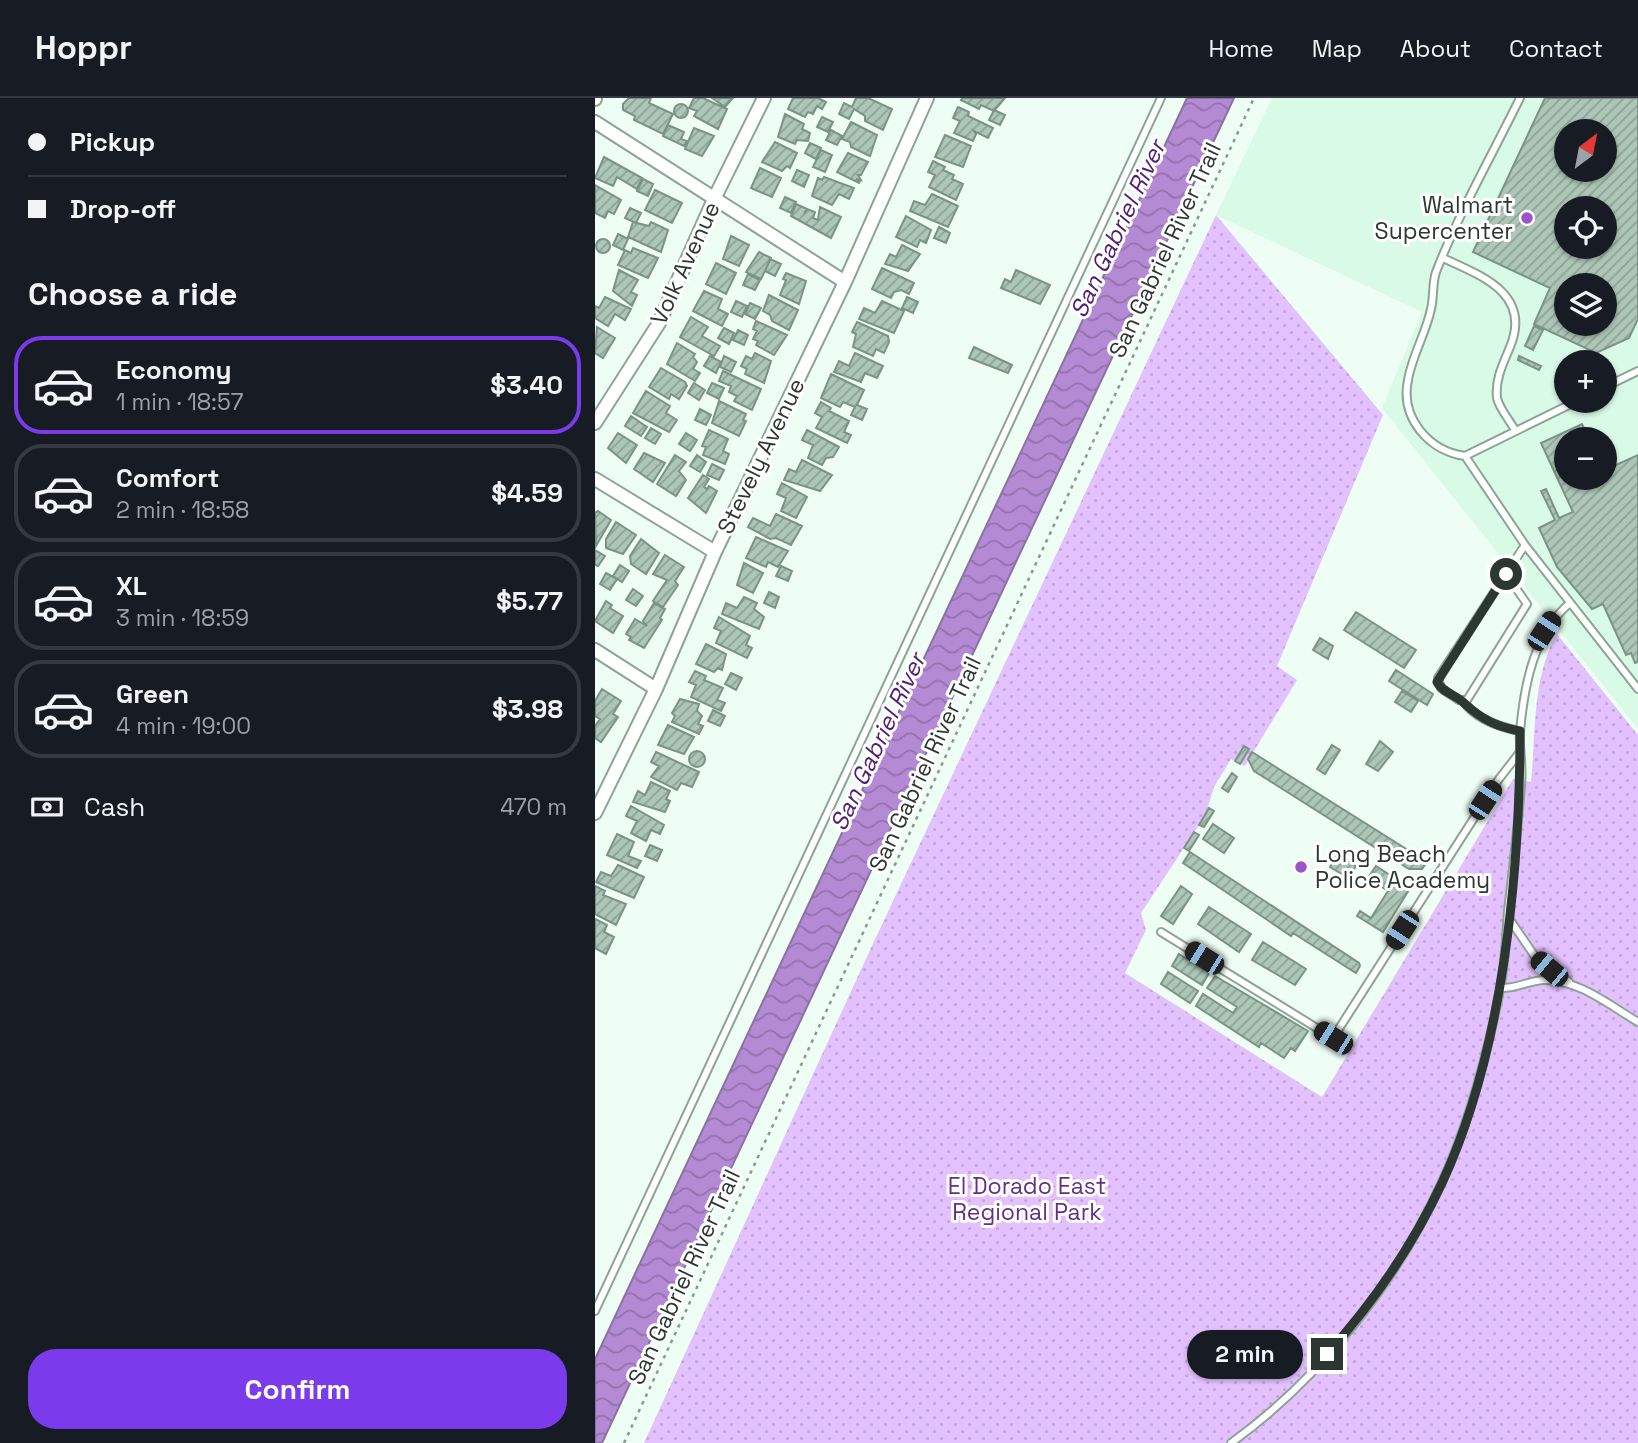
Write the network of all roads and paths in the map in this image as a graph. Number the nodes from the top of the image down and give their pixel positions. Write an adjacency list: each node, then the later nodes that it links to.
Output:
1 (764, 98): 7 (street, Volk Avenue)
2 (927, 98): 9 (street, Stevely Avenue)
3 (1161, 98): 33 (lane)
4 (1254, 98): 34 (path, San Gabriel River Trail)
5 (1520, 98): 8 (lane)
6 (595, 122): 7 (street)
7 (715, 197): 9 (street); 13 (street, Volk Avenue)
8 (1443, 258): 14 (lane); 15 (lane)
9 (845, 282): 18 (street, Stevely Avenue)
10 (1638, 371): 11 (lane)
11 (1617, 381)
12 (1554, 412): 14 (lane)
13 (595, 423)
14 (1515, 430): 15 (lane)
15 (1465, 456): 17 (lane)
16 (595, 479): 18 (street)
17 (1525, 545): 19 (lane); 20 (lane)
18 (715, 552): 22 (street, Stevely Avenue)
19 (1506, 574): 24 (lane); 24 (lane)
20 (1570, 603): 23 (lane); 25 (lane)
21 (595, 650): 22 (street)
22 (656, 689): 27 (street, Stevely Avenue)
23 (1638, 689)
24 (1463, 701): 25 (lane)
25 (1520, 731): 26 (lane)
26 (1520, 752): 28 (lane); 29 (lane)
27 (595, 813)
28 (1508, 917): 30 (lane); 31 (lane)
29 (1161, 932)
30 (1571, 983): 31 (lane); 32 (lane)
31 (1500, 988): 35 (lane)
32 (1638, 1022)
33 (595, 1311)
34 (624, 1443)
35 (1231, 1443)

